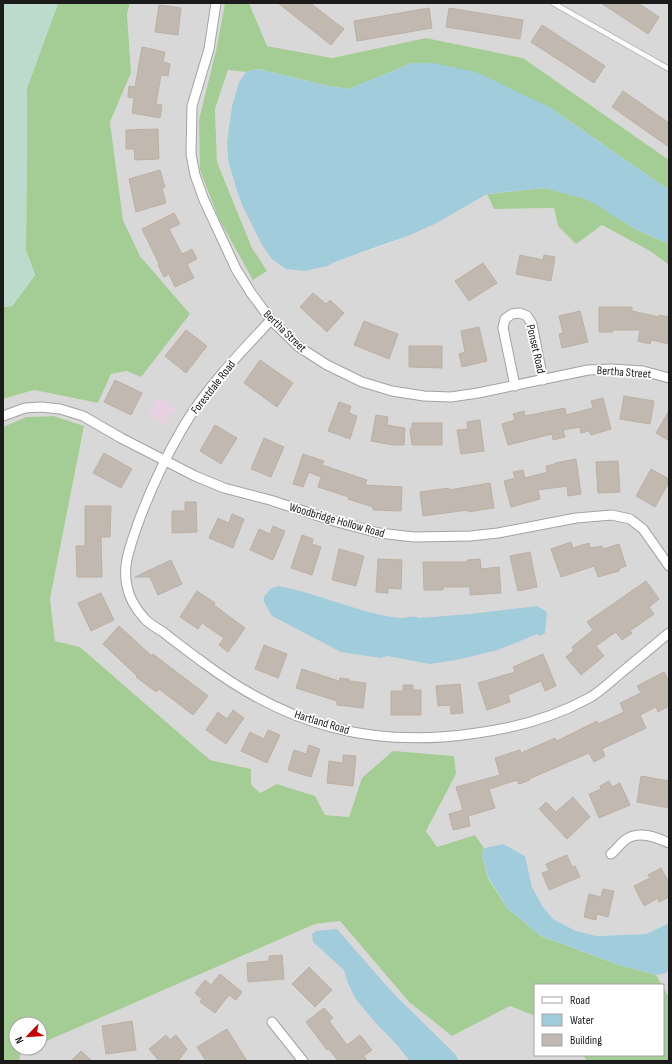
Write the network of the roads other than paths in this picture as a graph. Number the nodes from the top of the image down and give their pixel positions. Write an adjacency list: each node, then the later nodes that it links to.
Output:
1 (216, 3): 4 (street, Bertha Street)
2 (553, 3): 3 (lane)
3 (669, 69)
4 (271, 320): 7 (street, Bertha Street); 9 (street, Forestdale Road)
5 (669, 378): 6 (street, Bertha Street)
6 (543, 380): 7 (street, Bertha Street); 7 (street, Ponset Road)
7 (514, 386)
8 (3, 416): 9 (street, Woodbridge Hollow Road)
9 (165, 460): 10 (street, Woodbridge Hollow Road); 11 (street, Hartland Road)
10 (669, 566)
11 (669, 633)
12 (669, 843): 13 (street)
13 (611, 854)
14 (272, 1022): 15 (street)
15 (303, 1061)

